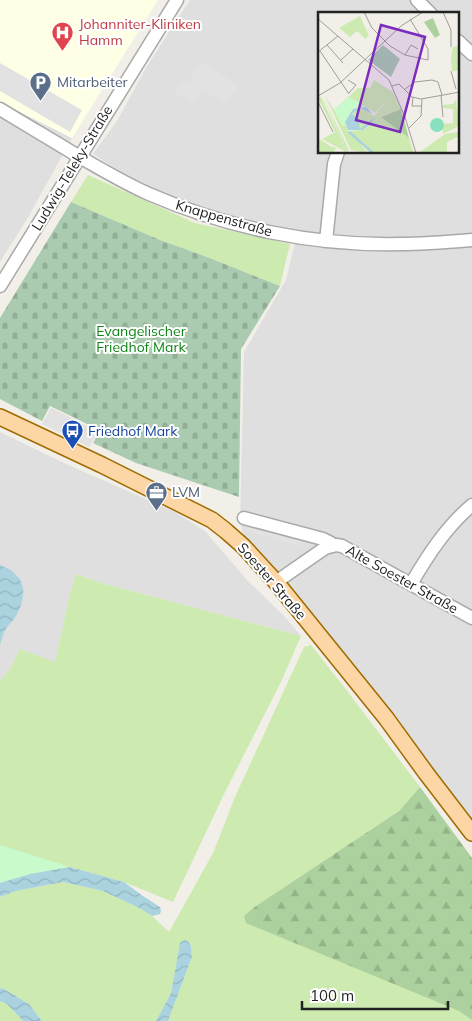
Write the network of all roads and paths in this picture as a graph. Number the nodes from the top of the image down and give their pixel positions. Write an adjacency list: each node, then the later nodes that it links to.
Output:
1 (177, 0): 8 (street, Ludwig-Teleky-Straße)
2 (417, 0): 3 (street)
3 (429, 12)
4 (460, 42): 5 (street)
5 (472, 54)
6 (0, 109): 8 (street, Knappenstraße)
7 (337, 154): 10 (street)
8 (80, 156): 10 (street, Knappenstraße); 11 (street, Ludwig-Teleky-Straße)
9 (472, 240): 10 (street, Knappenstraße)
10 (326, 241)
11 (0, 286)
12 (0, 417): 16 (main road, Soester Straße)
13 (472, 505): 17 (street)
14 (244, 518): 15 (street, Alte Soester Straße)
15 (332, 546): 16 (street, Alte Soester Straße); 17 (street, Alte Soester Straße)
16 (276, 582): 19 (main road, Soester Straße)
17 (411, 584): 18 (street, Alte Soester Straße)
18 (472, 618)
19 (472, 833)

